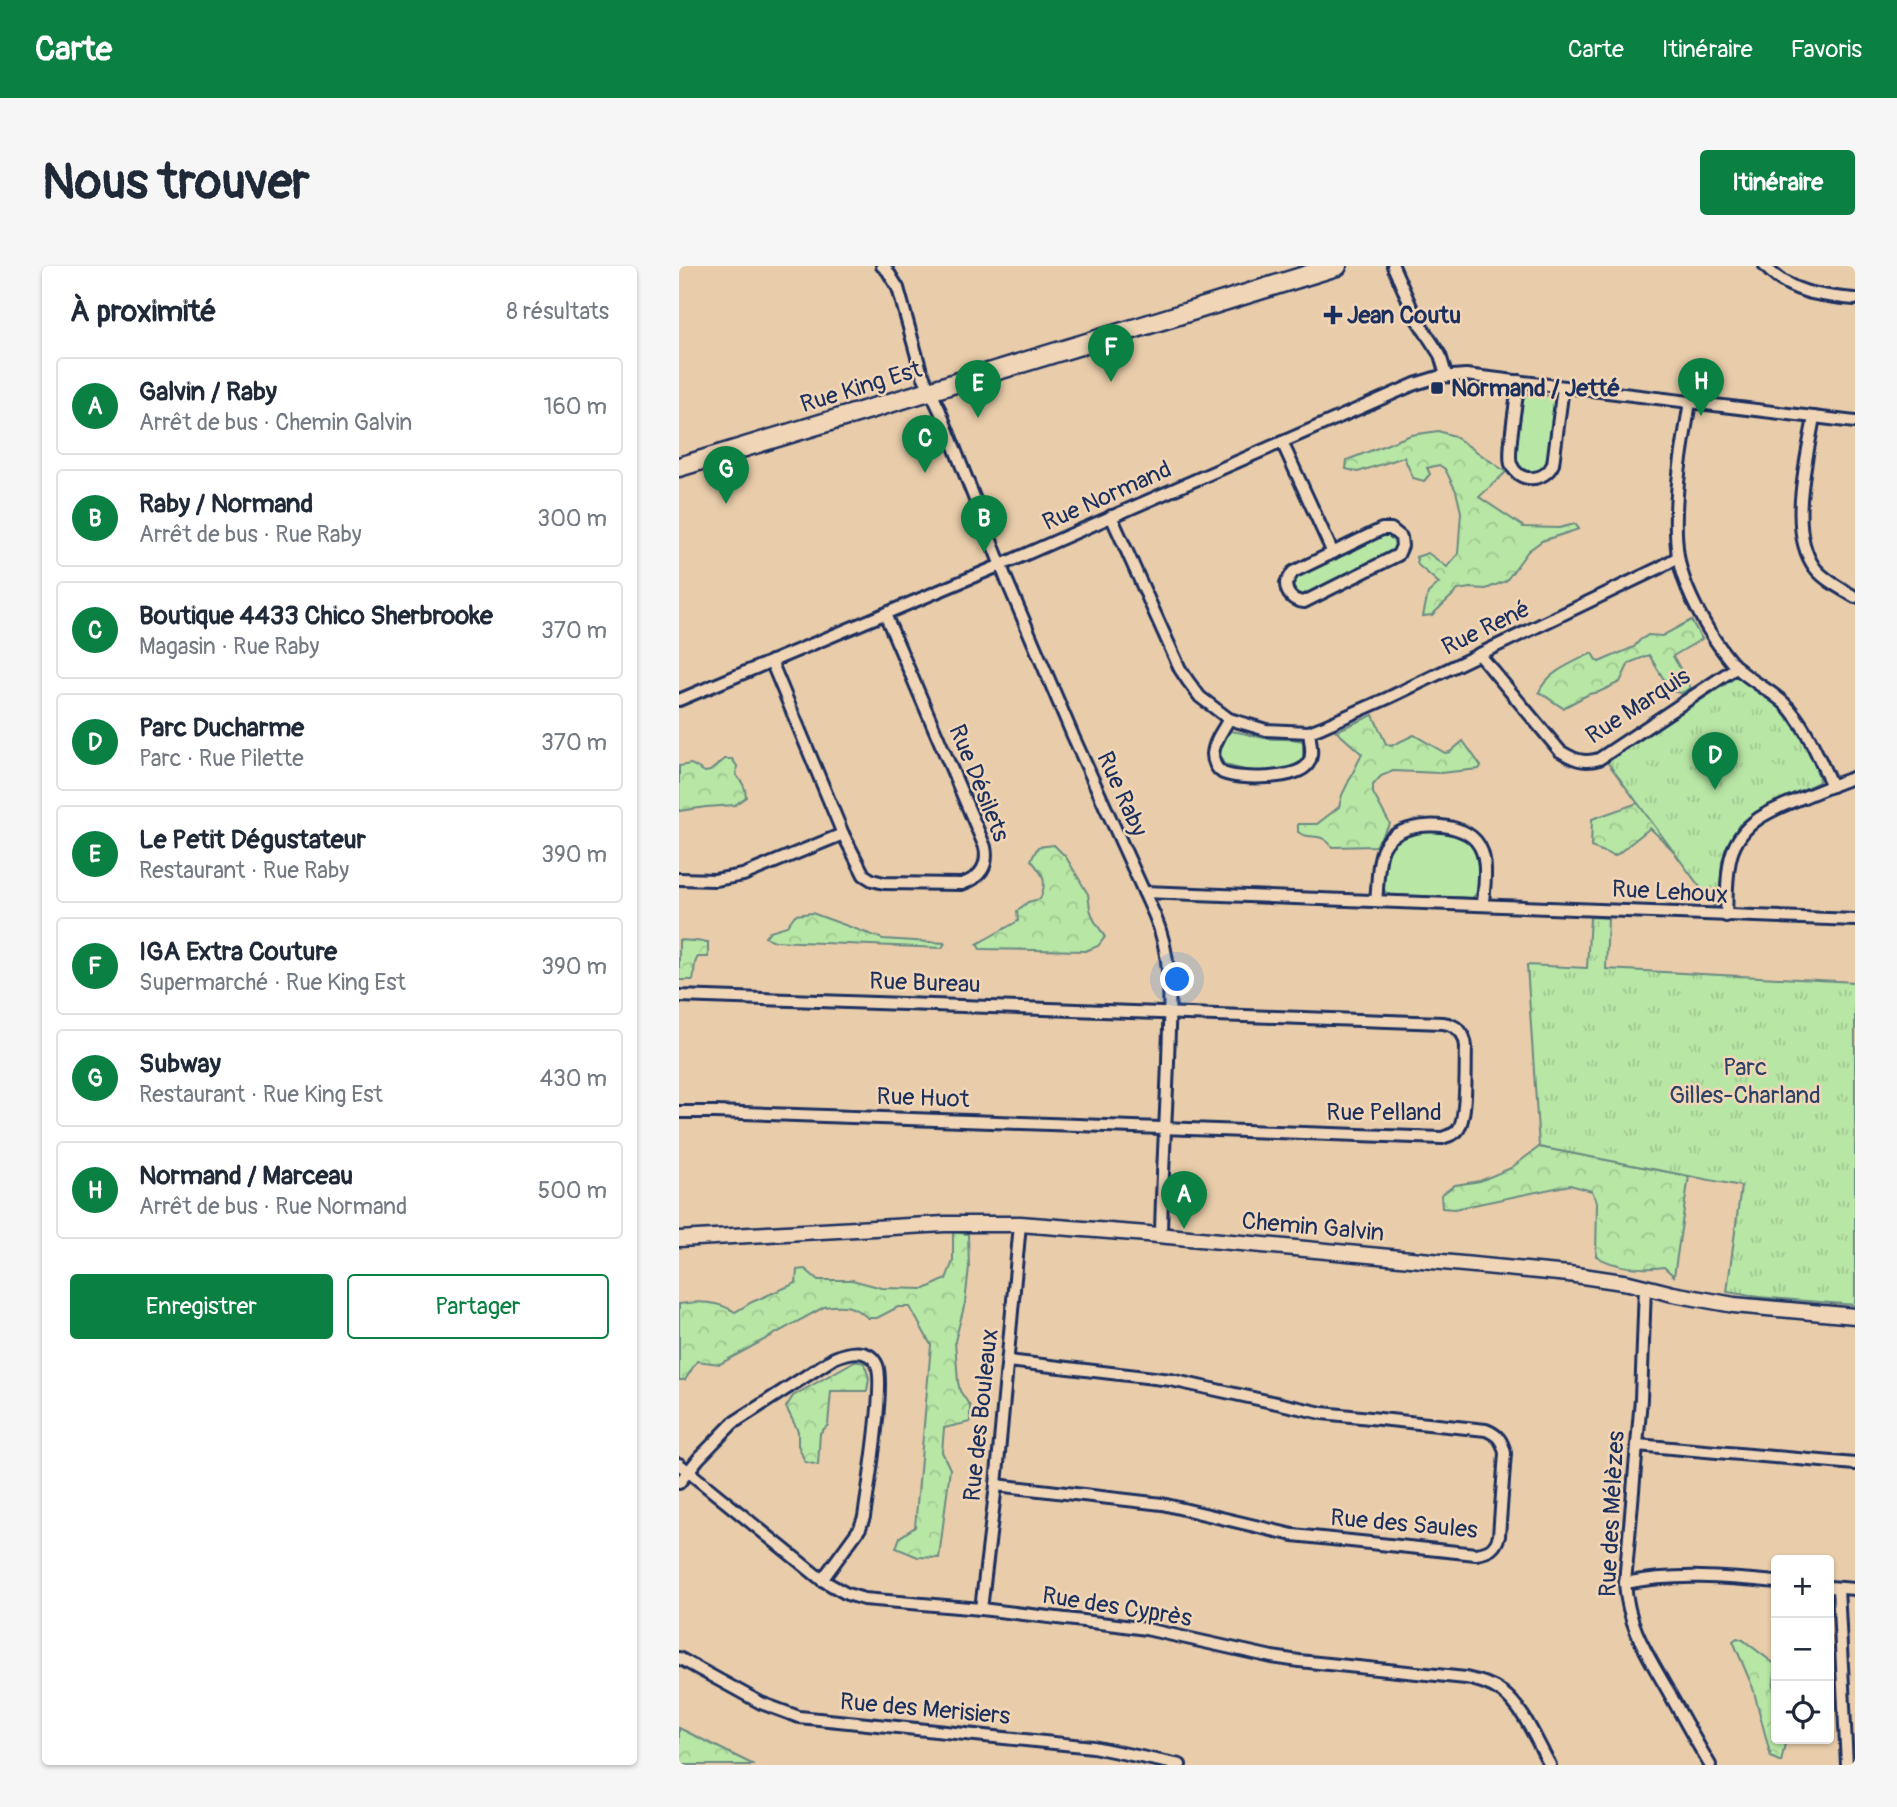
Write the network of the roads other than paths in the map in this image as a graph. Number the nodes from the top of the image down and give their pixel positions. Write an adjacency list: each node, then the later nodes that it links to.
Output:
1 (882, 266): 9 (street, Rue Raby)
2 (1337, 266): 9 (main road, Rue King Est)
3 (1393, 266): 6 (street)
4 (1765, 266): 5 (street)
5 (1855, 299)
6 (1446, 375): 7 (street, Rue Normand); 13 (street, Rue Normand)
7 (1519, 381): 8 (street, Rue Normand); 8 (street)
8 (1563, 387): 10 (street, Rue Normand)
9 (930, 392): 14 (main road, Rue King Est); 18 (street, Rue Raby)
10 (1690, 402): 11 (street, Rue Normand); 17 (street)
11 (1814, 417): 12 (street, Rue Normand); 19 (street)
12 (1855, 422)
13 (1282, 442): 15 (street, Rue Normand); 16 (street)
14 (679, 467)
15 (1111, 516): 18 (street, Rue Normand); 25 (street, Rue René)
16 (1333, 553): 16 (street)
17 (1678, 557): 21 (street, Rue René); 23 (street)
18 (1001, 565): 20 (street, Rue Normand); 31 (street, Rue Raby)
19 (1855, 597)
20 (885, 614): 22 (street, Rue Normand); 29 (street, Rue Désilets)
21 (1479, 654): 23 (street, Rue Marquis); 26 (street, Rue René)
22 (771, 661): 24 (street, Rue Normand); 29 (street, Rue Désilets)
23 (1737, 667): 28 (street)
24 (679, 700)
25 (1229, 719): 26 (street, Rue René); 26 (street)
26 (1309, 732)
27 (1855, 777): 28 (street)
28 (1832, 786): 34 (street)
29 (843, 834): 30 (street)
30 (679, 878)
31 (1144, 892): 32 (street, Rue Lehoux); 37 (street, Rue Raby)
32 (1377, 901): 33 (street, Rue Lehoux); 33 (street)
33 (1483, 904): 34 (street, Rue Lehoux)
34 (1726, 916): 35 (street, Rue Lehoux)
35 (1855, 920)
36 (679, 996): 37 (street, Rue Bureau)
37 (1169, 1013): 39 (street, Rue Raby); 39 (street, Rue Pelland)
38 (679, 1112): 39 (street, Rue Huot)
39 (1165, 1128): 41 (street, Rue Raby)
40 (1020, 1224): 41 (street, Chemin Galvin); 42 (street, Chemin Galvin); 45 (street, Rue des Bouleaux)
41 (1161, 1235): 43 (street, Chemin Galvin)
42 (679, 1239)
43 (1645, 1287): 44 (street, Chemin Galvin); 46 (street, Rue des Mélèzes)
44 (1855, 1316)
45 (1008, 1361): 51 (street, Rue des Bouleaux); 51 (street, Rue des Saules)
46 (1637, 1444): 48 (street); 54 (street, Rue des Mélèzes)
47 (679, 1464): 49 (street, Rue des Cyprès)
48 (1855, 1464)
49 (688, 1472): 50 (street); 52 (street, Rue des Cyprès); 52 (street)
50 (679, 1483)
51 (996, 1485): 57 (street, Rue des Bouleaux)
52 (822, 1580): 57 (street, Rue des Cyprès)
53 (1771, 1582): 54 (street)
54 (1625, 1583): 61 (street, Rue des Mélèzes)
55 (1834, 1587): 56 (street); 62 (street)
56 (1855, 1589)
57 (981, 1609): 60 (street, Rue des Cyprès)
58 (679, 1658): 59 (street, Rue des Merisiers)
59 (1180, 1765)
60 (1550, 1765)
61 (1710, 1765)
62 (1847, 1765)

